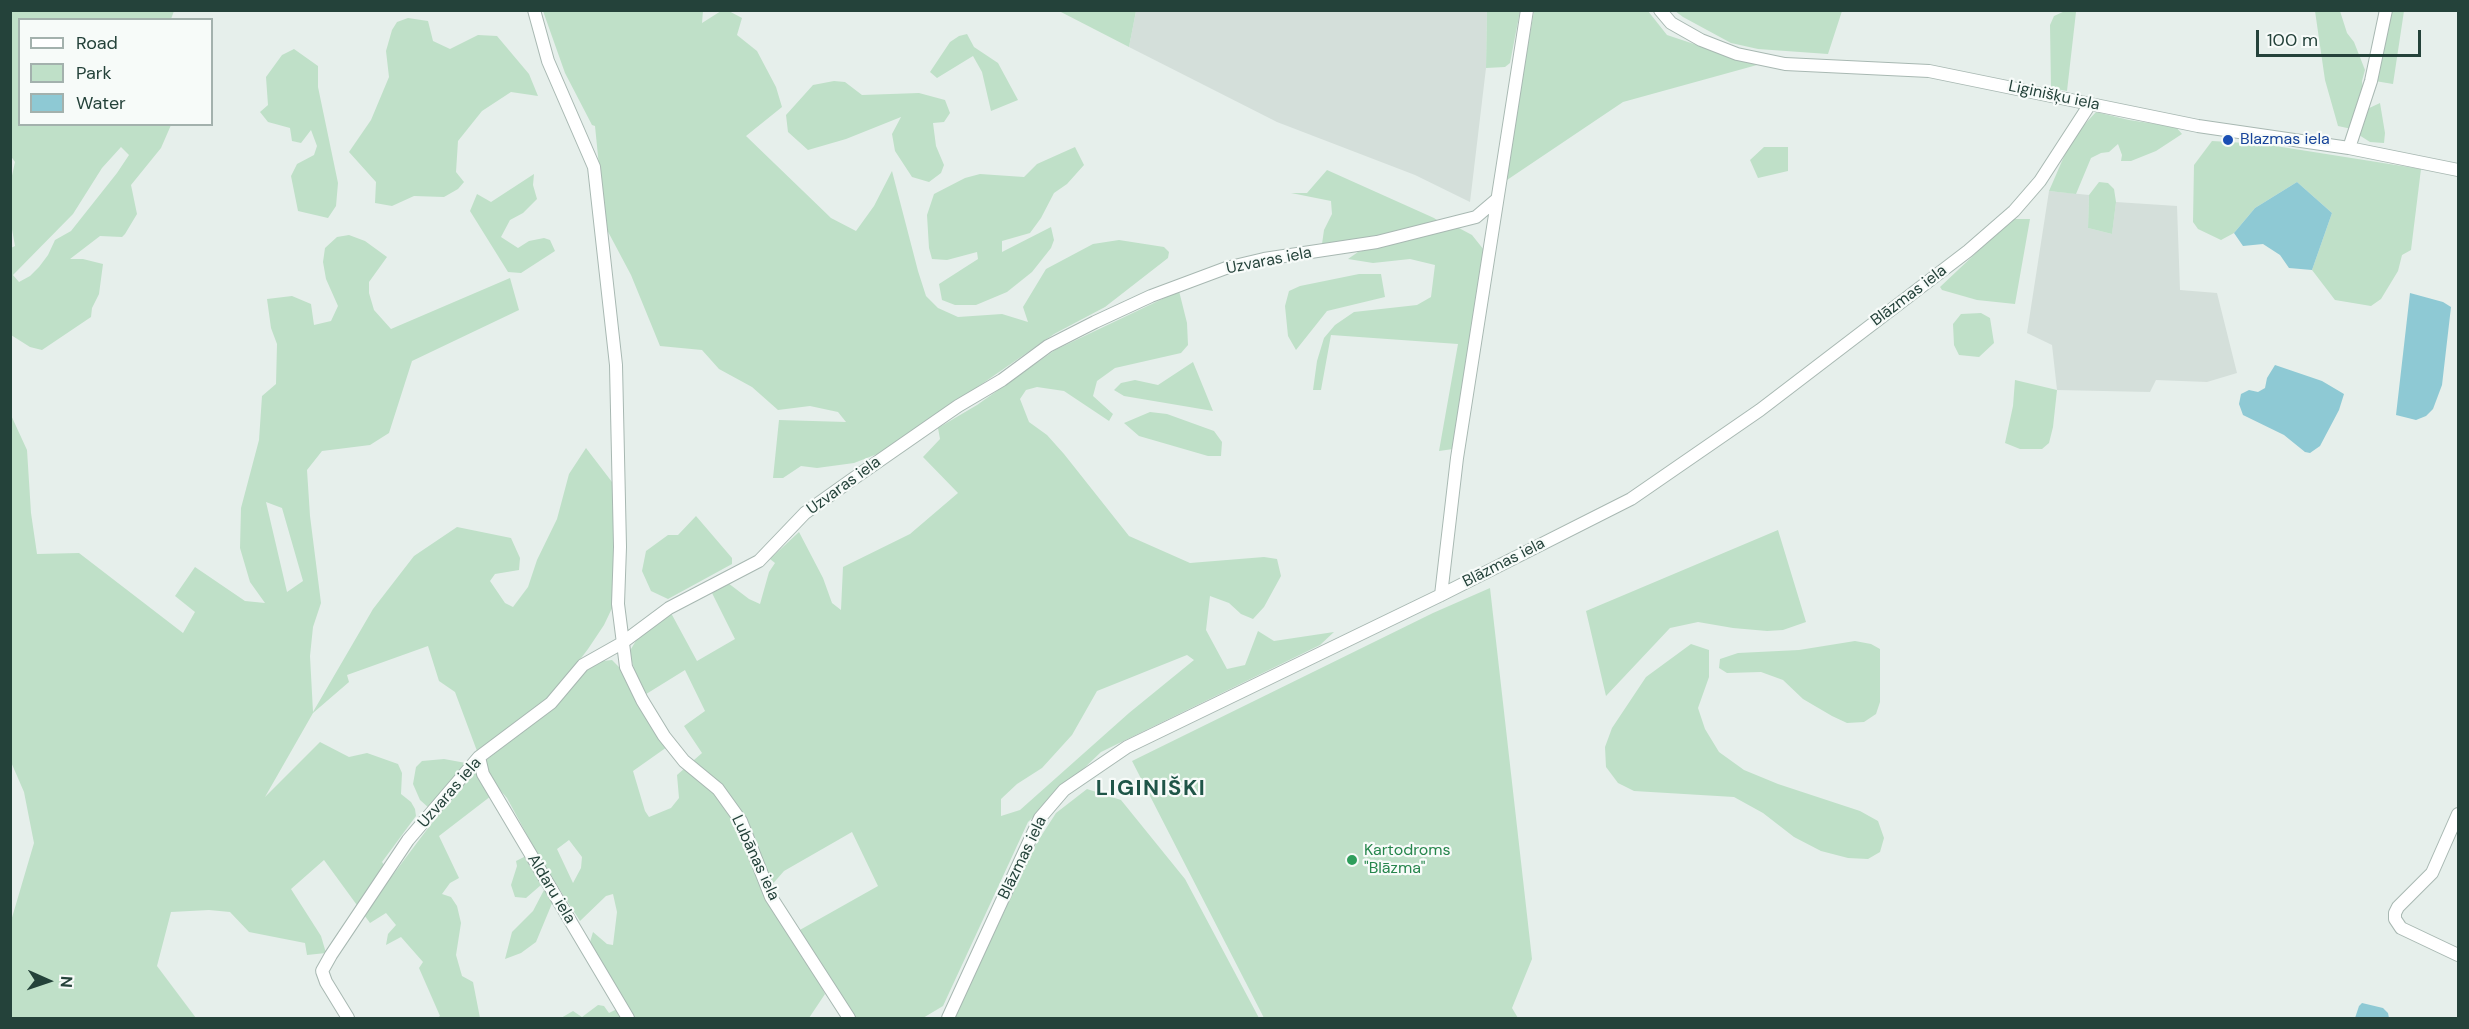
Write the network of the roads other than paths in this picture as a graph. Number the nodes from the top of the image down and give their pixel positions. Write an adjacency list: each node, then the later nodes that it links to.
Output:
1 (534, 10): 10 (street, Lubānas iela)
2 (1527, 10): 8 (street)
3 (1660, 10): 5 (street, Liginišķu iela)
4 (2386, 10): 6 (street)
5 (2090, 104): 6 (street, Liginišķu iela); 9 (street, Blāzmas iela)
6 (2349, 148): 7 (street, Liginišķu iela)
7 (2458, 170)
8 (1496, 200): 9 (street); 10 (street, Uzvaras iela)
9 (1441, 595): 14 (street, Blāzmas iela)
10 (622, 644): 11 (street, Uzvaras iela); 17 (street, Lubānas iela)
11 (479, 757): 15 (street, Uzvaras iela); 16 (street, Aldaru iela)
12 (2458, 814): 13 (street)
13 (2458, 955)
14 (949, 1015): 18 (street)
15 (348, 1018)
16 (628, 1018)
17 (849, 1018)
18 (938, 1018)

